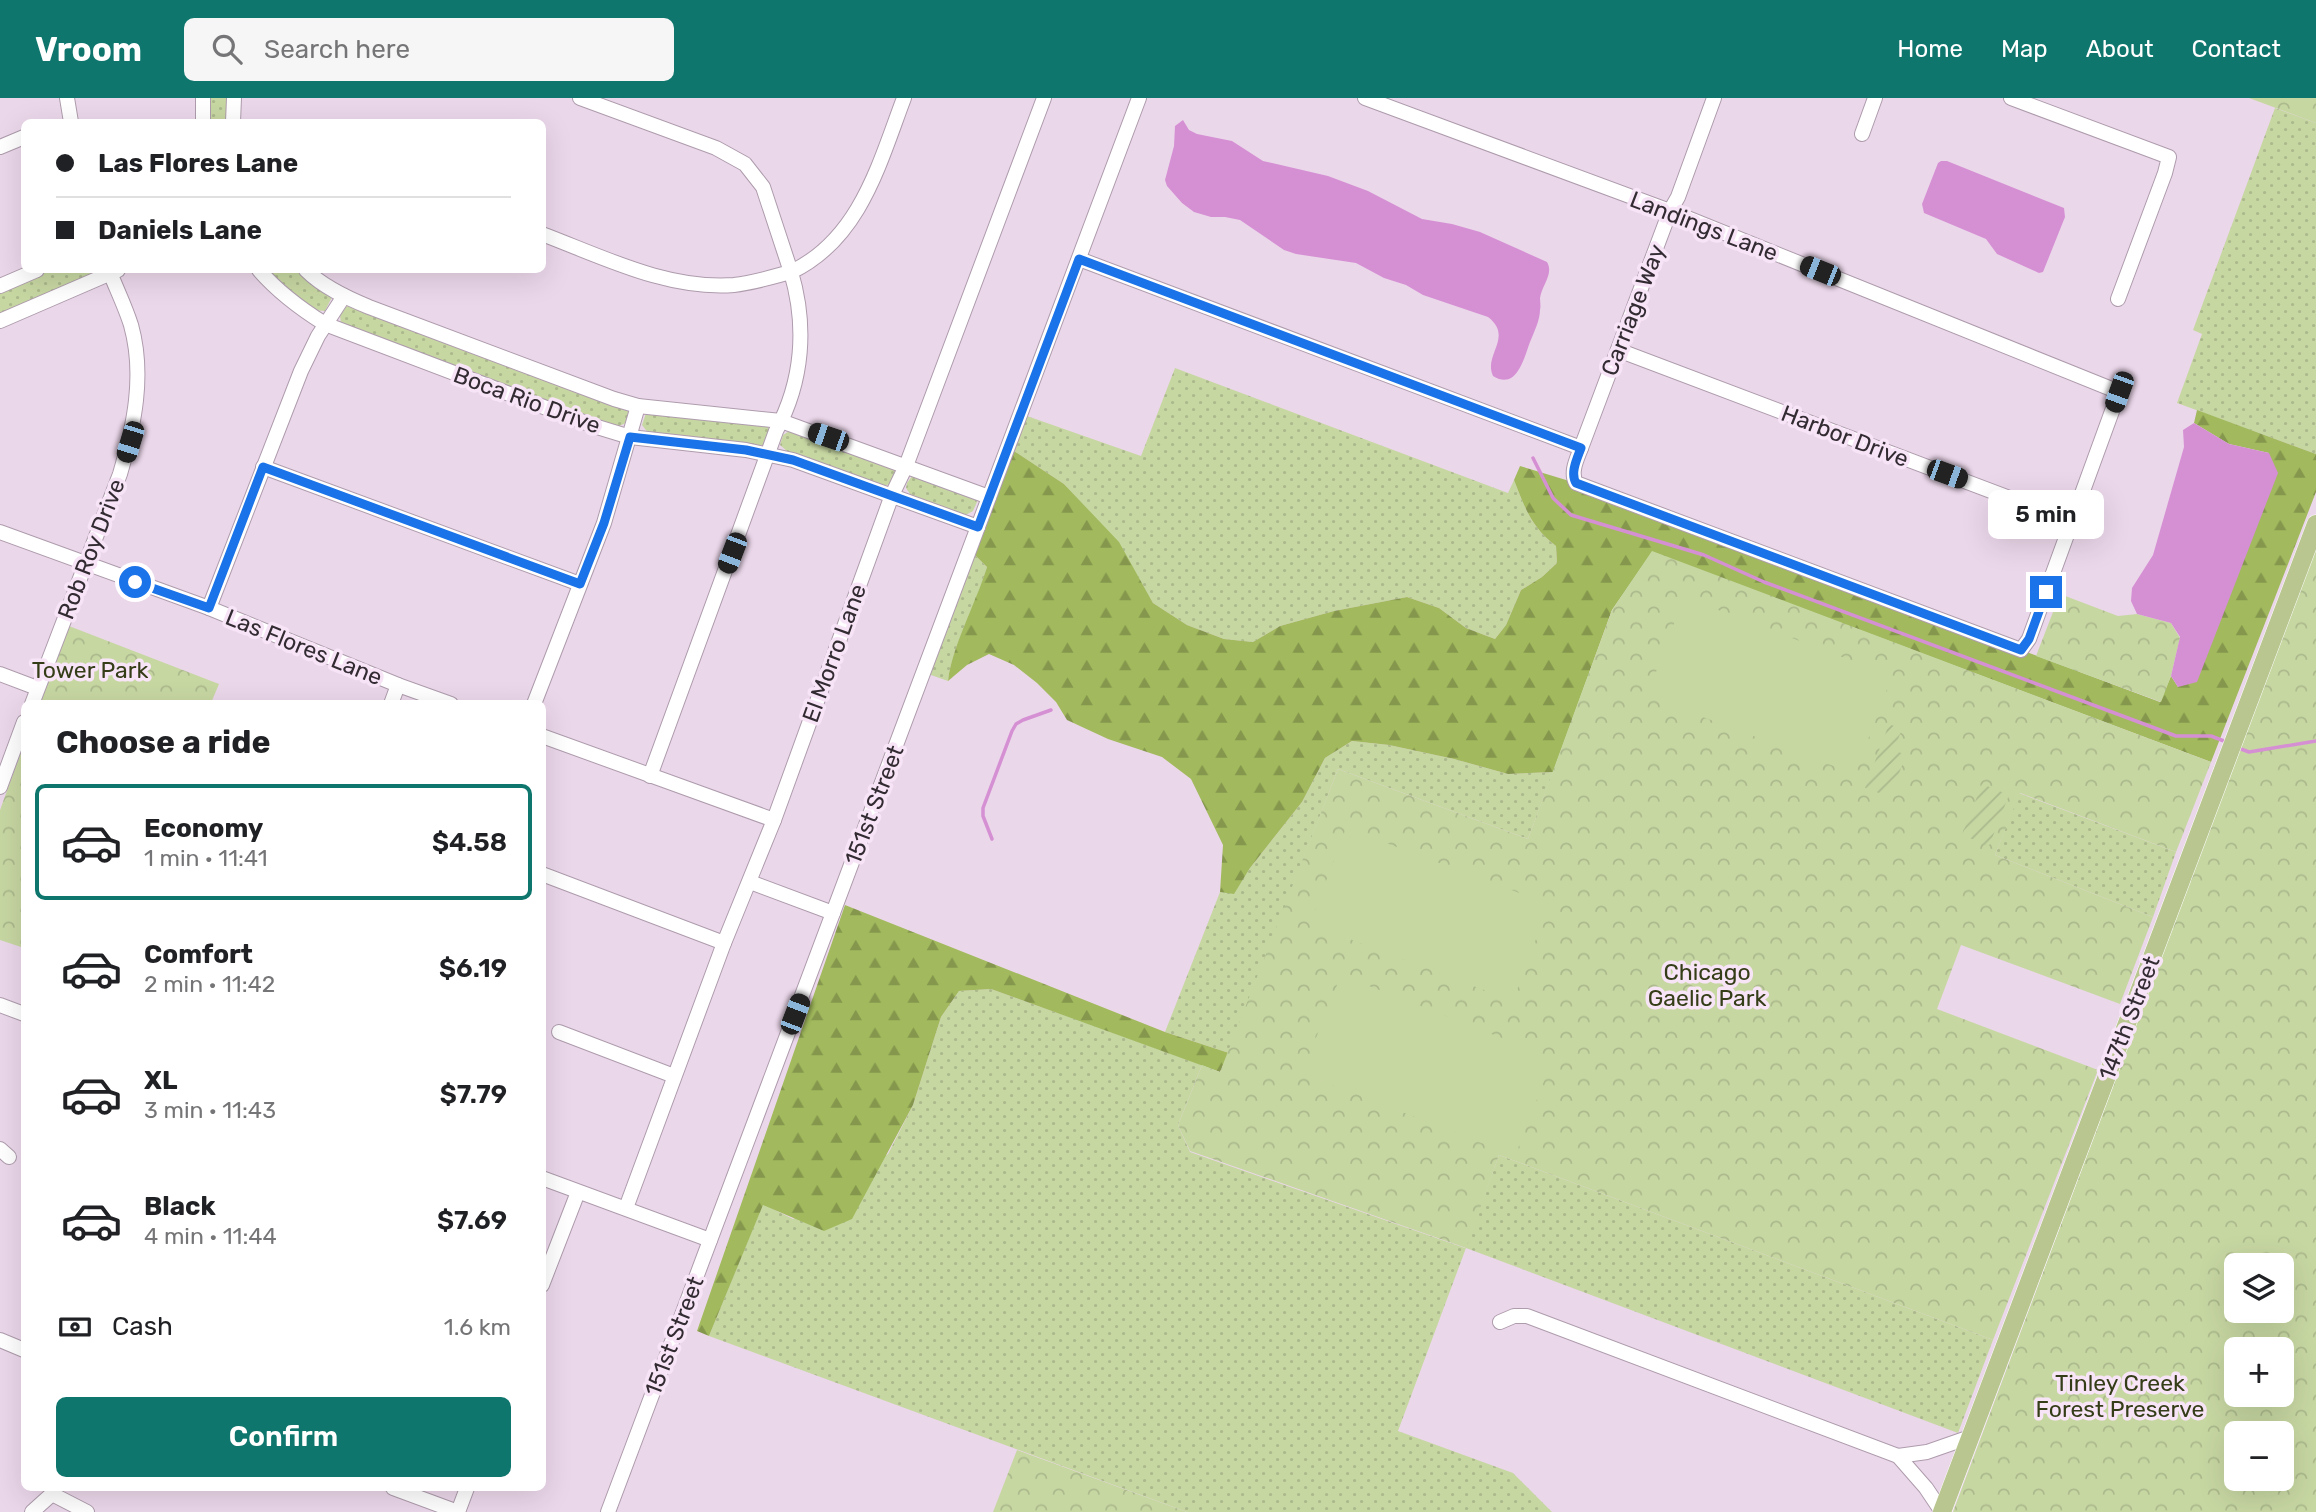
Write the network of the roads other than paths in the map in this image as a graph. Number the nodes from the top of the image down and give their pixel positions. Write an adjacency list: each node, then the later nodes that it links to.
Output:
1 (67, 98): 12 (street)
2 (202, 98): 13 (street)
3 (234, 98): 14 (street)
4 (580, 98): 21 (street)
5 (904, 98): 21 (street)
6 (1044, 98): 38 (street, El Morro Lane)
7 (1139, 98): 20 (street, 151st Street)
8 (1365, 98): 18 (street, Landings Lane)
9 (1714, 98): 18 (street, Carriage Way)
10 (1875, 98): 15 (street)
11 (2011, 98): 29 (street)
12 (70, 119)
13 (203, 119)
14 (233, 119)
15 (1862, 134)
16 (21, 138): 17 (street)
17 (0, 147)
18 (1670, 211): 32 (street, Carriage Way); 42 (street, Landings Lane)
19 (546, 236): 21 (street)
20 (1079, 259): 36 (street); 41 (street, 151st Street)
21 (791, 272): 34 (street)
22 (30, 273): 27 (street)
23 (108, 273): 30 (street)
24 (114, 273): 46 (street, Rob Roy Drive)
25 (262, 273): 31 (street, Boca Rio Drive)
26 (309, 273): 28 (street, Boca Rio Drive)
27 (0, 286)
28 (344, 296): 31 (street); 33 (street, Boca Rio Drive)
29 (2118, 299)
30 (0, 321)
31 (326, 324): 35 (street, Boca Rio Drive); 39 (street)
32 (1618, 350): 36 (street, Carriage Way); 42 (street, Harbor Drive)
33 (638, 406): 34 (street, Boca Rio Drive); 35 (street)
34 (781, 421): 37 (street); 38 (street, Boca Rio Drive)
35 (630, 437): 37 (street, Boca Rio Drive); 47 (street)
36 (1581, 448): 42 (street, Carriage Way)
37 (769, 454): 40 (street, Boca Rio Drive); 58 (street)
38 (906, 466): 40 (street, El Morro Lane); 41 (street, Boca Rio Drive)
39 (263, 467): 47 (street); 48 (street)
40 (892, 495): 44 (street, Boca Rio Drive); 60 (street, El Morro Lane)
41 (989, 497): 44 (street, 151st Street)
42 (2073, 522)
43 (2316, 524): 77 (main road, 147th Street)
44 (978, 527): 63 (street, 151st Street)
45 (0, 532): 46 (street, Las Flores Lane)
46 (86, 564): 48 (street, Las Flores Lane); 51 (street, Rob Roy Drive)
47 (580, 584): 55 (street)
48 (209, 608): 50 (street, Las Flores Lane)
49 (0, 674): 51 (street)
50 (398, 685): 53 (street); 54 (street, Las Flores Lane)
51 (37, 688): 52 (street, Rob Roy Drive)
52 (33, 700)
53 (392, 700)
54 (441, 700)
55 (536, 700)
56 (21, 730): 59 (street)
57 (546, 737): 58 (street)
58 (650, 776): 60 (street)
59 (0, 787)
60 (774, 820): 62 (street, El Morro Lane)
61 (546, 876): 64 (street)
62 (750, 882): 63 (street); 64 (street, El Morro Lane)
63 (833, 913): 72 (street, 151st Street)
64 (724, 943): 68 (street, El Morro Lane)
65 (0, 1005): 66 (street)
66 (21, 1013)
67 (559, 1032): 68 (street)
68 (674, 1076): 71 (street, El Morro Lane)
69 (546, 1180): 70 (street)
70 (578, 1192): 71 (street); 73 (street)
71 (626, 1208): 72 (street)
72 (710, 1240): 85 (street, 151st Street)
73 (546, 1274)
74 (1500, 1322): 78 (street)
75 (0, 1340): 76 (street)
76 (21, 1349)
77 (1970, 1437): 78 (street); 86 (main road, 147th Street)
78 (1898, 1456): 86 (street)
79 (53, 1491): 82 (street); 83 (street)
80 (401, 1491): 84 (street)
81 (466, 1491): 84 (street)
82 (32, 1512)
83 (87, 1512)
84 (458, 1512)
85 (608, 1512)
86 (1942, 1512)

